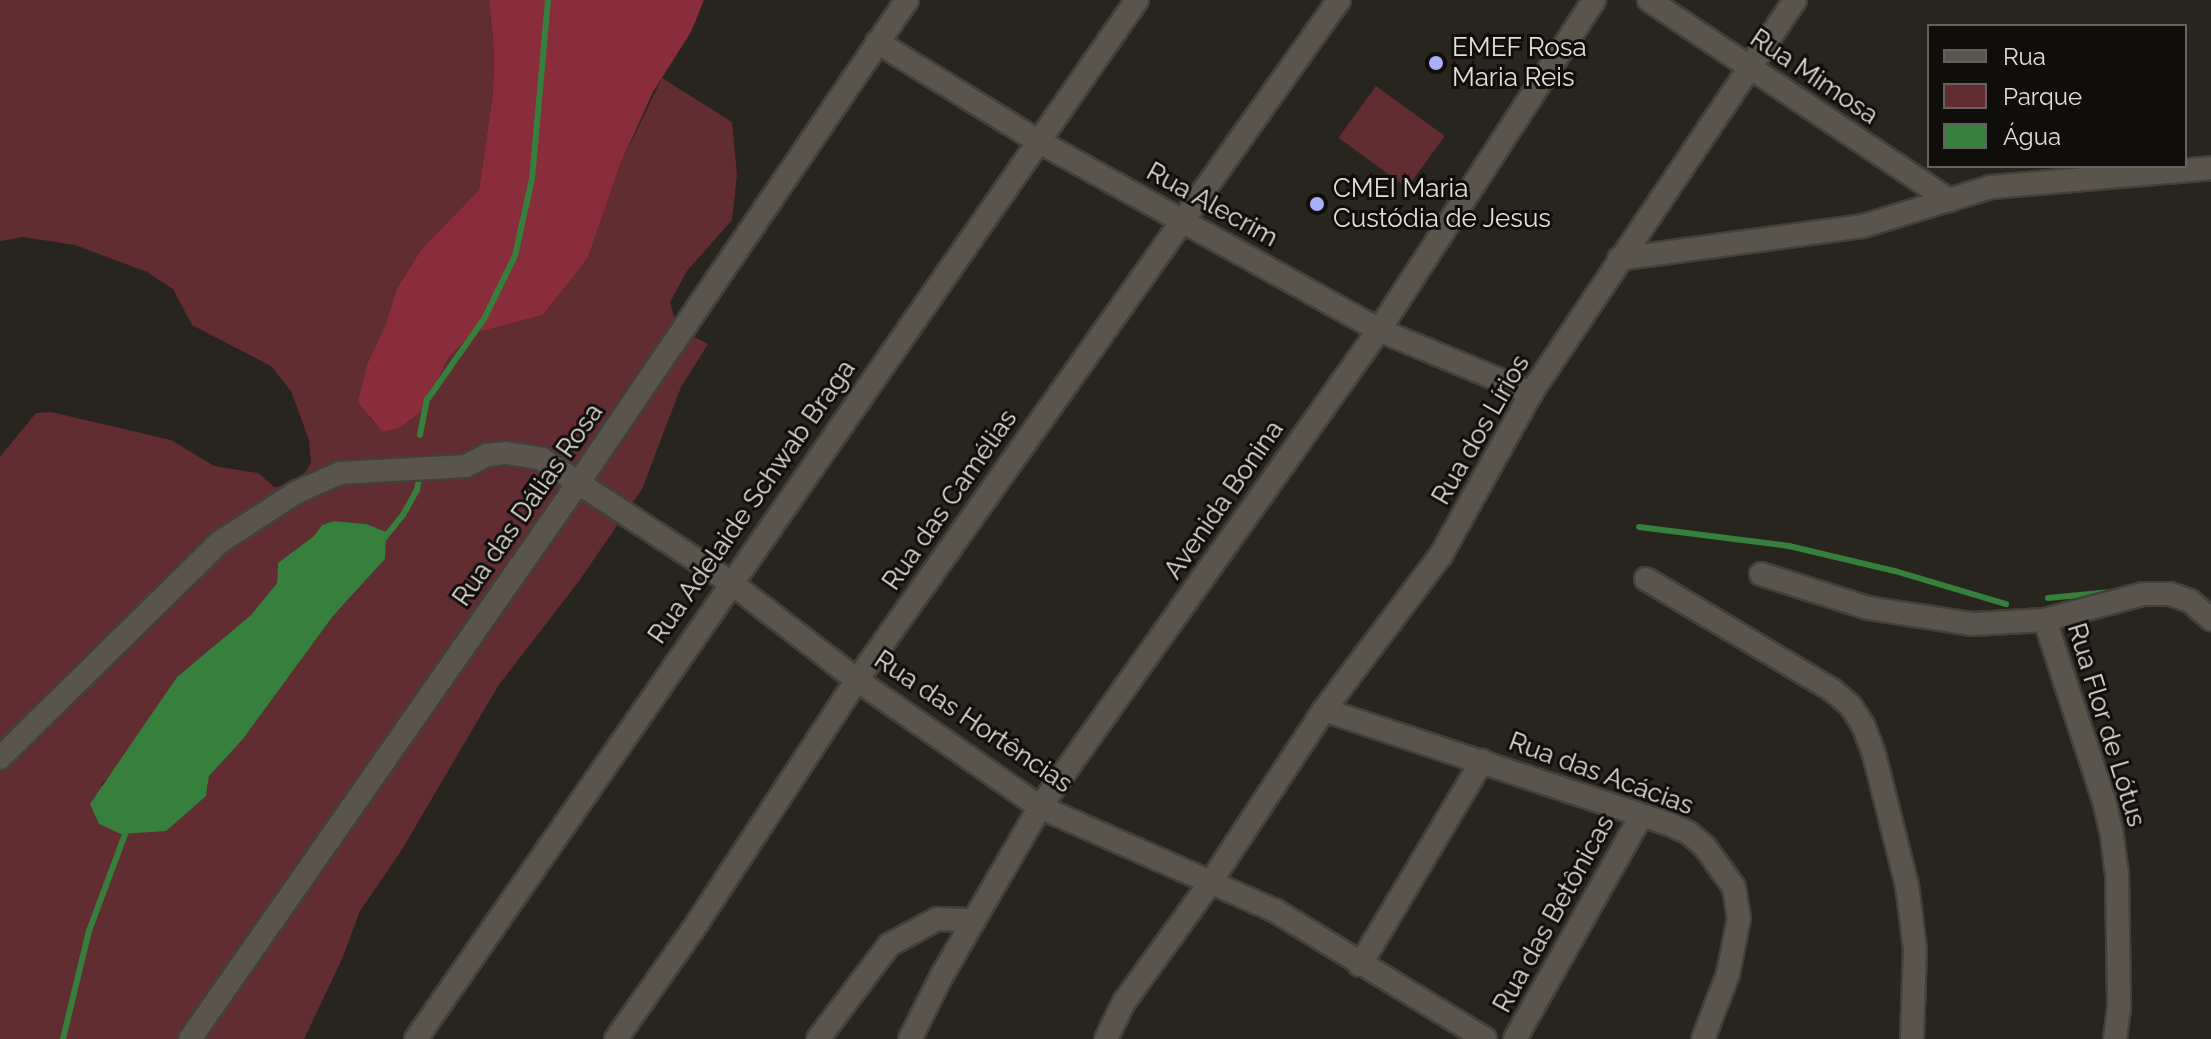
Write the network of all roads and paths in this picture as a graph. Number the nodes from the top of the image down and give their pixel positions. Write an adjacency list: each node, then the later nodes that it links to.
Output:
1 (907, 0): 7 (street, Rua das Dálias Rosa)
2 (1137, 0): 9 (street, Rua Adelaide Schwab Braga)
3 (1339, 0): 12 (street, Rua das Camélias)
4 (1594, 0): 14 (street, Avenida Bonina)
5 (1649, 0): 8 (street, Rua Mimosa)
6 (1795, 0): 8 (street, Rua dos Lírios)
7 (877, 42): 9 (street, Rua Alecrim); 16 (street, Rua das Dálias Rosa)
8 (1748, 67): 11 (street, Rua Mimosa); 13 (street, Rua dos Lírios)
9 (1038, 141): 12 (street, Rua Alecrim); 19 (street, Rua Adelaide Schwab Braga)
10 (2211, 168): 11 (street)
11 (1949, 200): 13 (street)
12 (1182, 220): 14 (street, Rua Alecrim); 22 (street, Rua das Camélias)
13 (1619, 259): 15 (street, Rua dos Lírios)
14 (1379, 330): 15 (street, Rua Alecrim); 26 (street, Avenida Bonina)
15 (1531, 393): 23 (street, Rua dos Lírios)
16 (579, 482): 19 (street, Rua das Hortências); 24 (street, Rua das Hortências); 31 (street, Rua das Dálias Rosa)
17 (1761, 574): 21 (street)
18 (1646, 579): 40 (street)
19 (730, 582): 22 (street, Rua das Hortências); 32 (street, Rua Adelaide Schwab Braga)
20 (2211, 619): 21 (street)
21 (2045, 620): 41 (street, Rua Flor de Lótus)
22 (857, 680): 26 (street, Rua das Hortências); 33 (street, Rua das Camélias)
23 (1324, 710): 25 (street, Rua das Acácias); 28 (street, Rua dos Lírios)
24 (0, 758)
25 (1482, 761): 27 (street, Rua das Acácias); 30 (street)
26 (1040, 807): 28 (street, Rua das Hortências); 29 (street, Avenida Bonina)
27 (1641, 816): 38 (street, Rua das Betônicas); 39 (street, Rua das Acácias)
28 (1210, 883): 30 (street, Rua das Hortências); 36 (street, Rua dos Lírios)
29 (974, 920): 34 (street); 35 (street, Avenida Bonina)
30 (1360, 965): 37 (street, Rua das Hortências)
31 (190, 1039)
32 (416, 1039)
33 (616, 1039)
34 (818, 1039)
35 (910, 1039)
36 (1106, 1039)
37 (1485, 1039)
38 (1515, 1039)
39 (1703, 1039)
40 (1912, 1039)
41 (2115, 1039)

